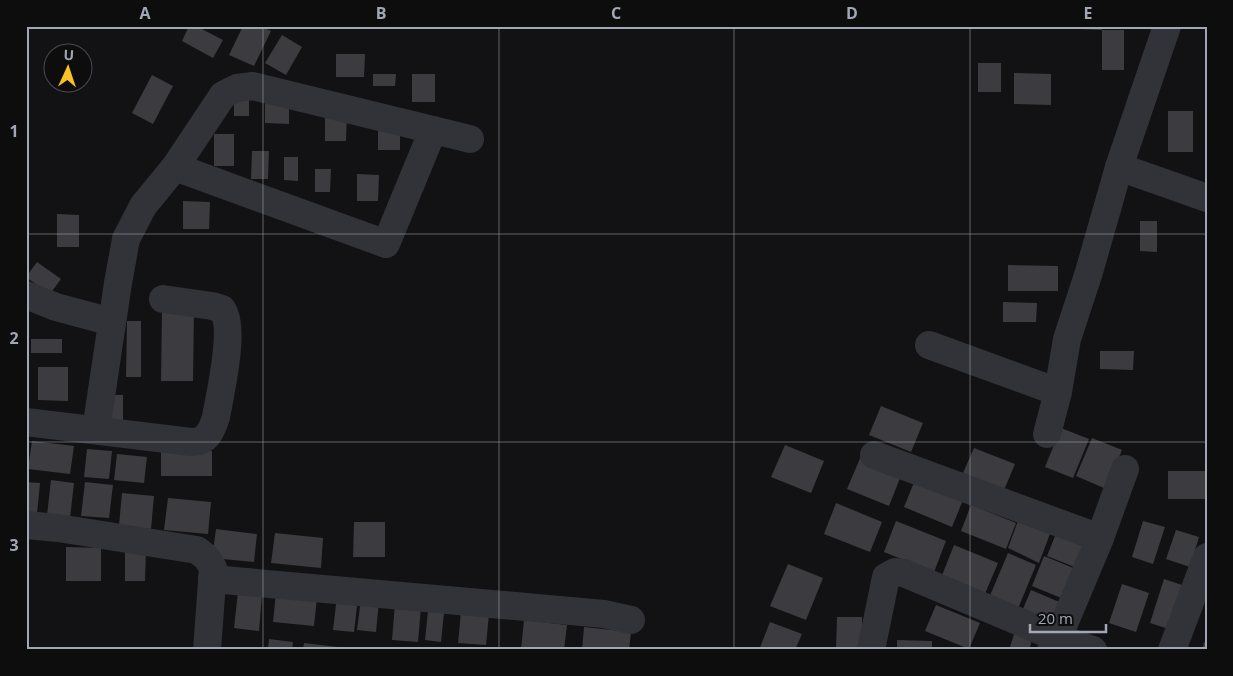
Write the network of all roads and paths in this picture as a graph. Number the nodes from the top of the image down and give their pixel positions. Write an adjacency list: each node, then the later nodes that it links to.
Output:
1 (1167, 26): 5 (street)
2 (433, 130): 3 (street); 4 (street); 4 (street)
3 (470, 139)
4 (175, 167): 9 (street)
5 (1119, 167): 6 (street); 11 (street)
6 (1207, 198)
7 (26, 295): 9 (street)
8 (163, 299): 13 (street)
9 (112, 322): 13 (street)
10 (929, 345): 11 (street)
11 (1058, 392): 14 (street)
12 (26, 422): 13 (street)
13 (96, 430)
14 (1047, 434)
15 (874, 455): 18 (street)
16 (1125, 469): 18 (street)
17 (26, 525): 20 (street)
18 (1100, 538): 22 (street)
19 (1207, 557): 26 (street)
20 (212, 579): 21 (street); 23 (street)
21 (631, 620)
22 (1054, 644): 24 (street); 25 (street)
23 (207, 650)
24 (871, 650)
25 (1093, 650)
26 (1172, 650)

